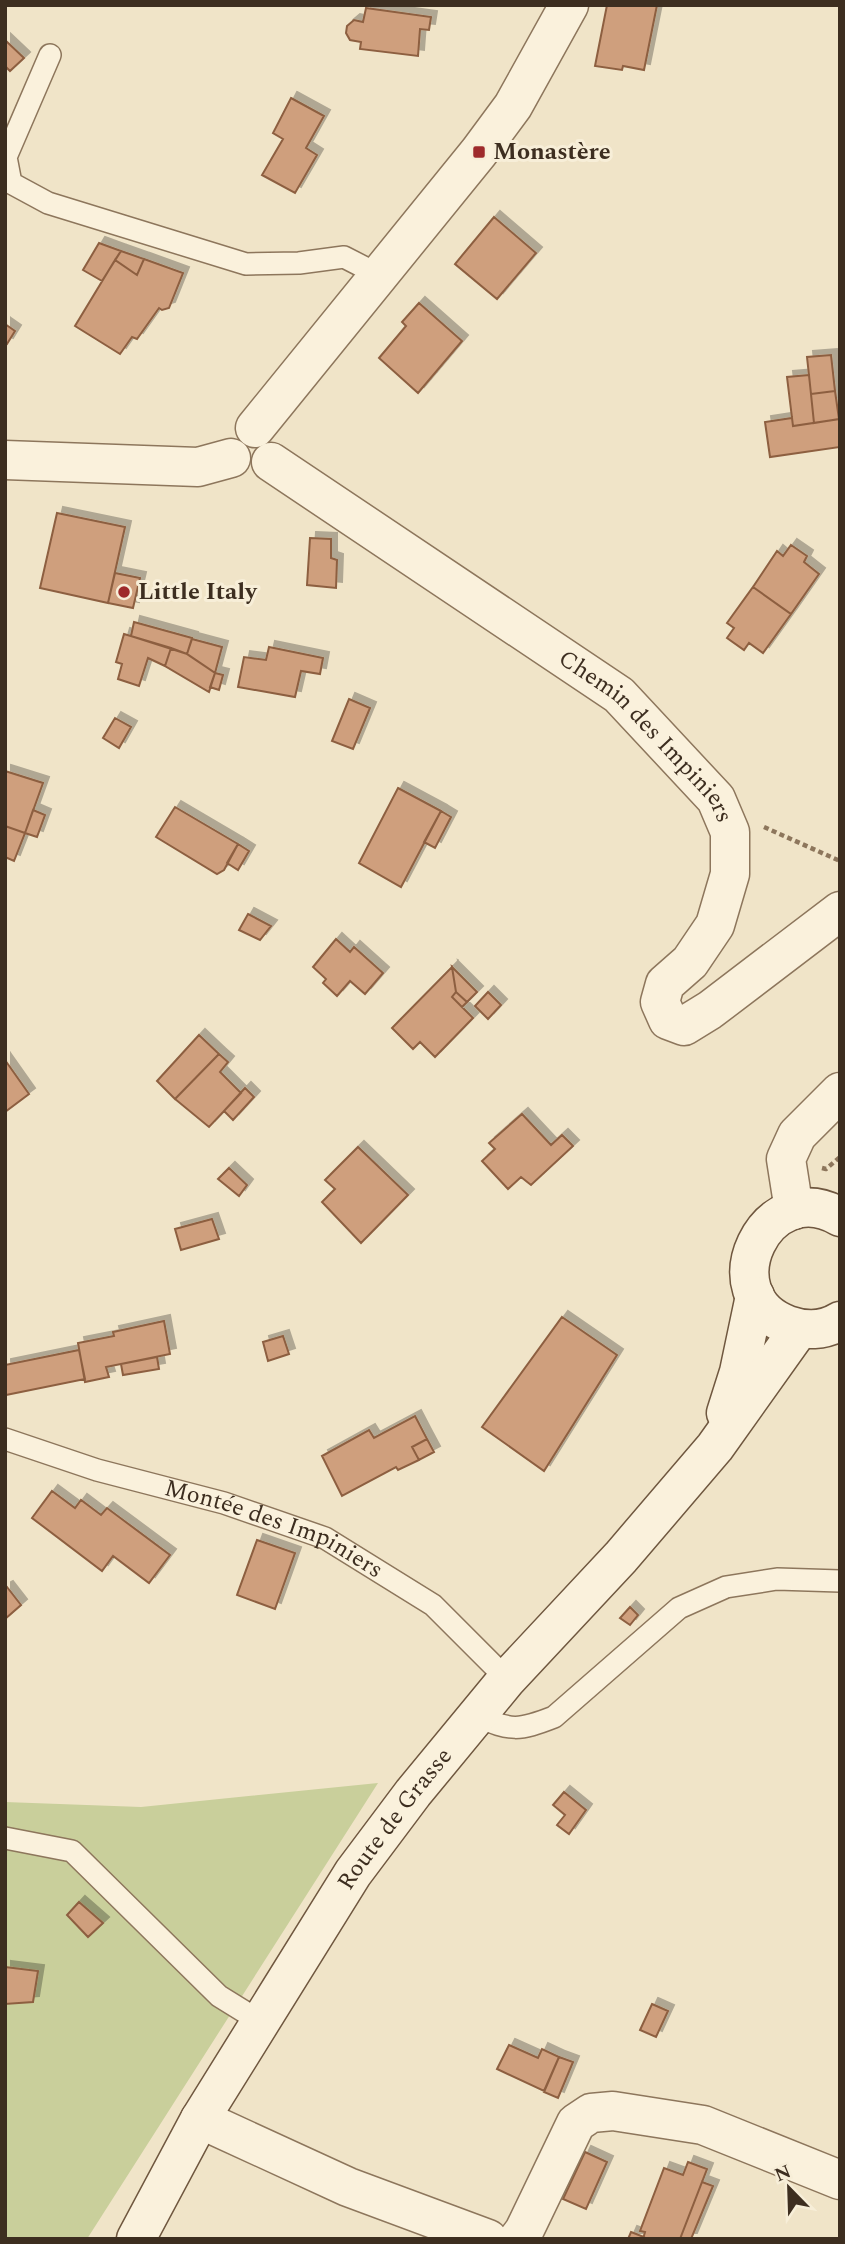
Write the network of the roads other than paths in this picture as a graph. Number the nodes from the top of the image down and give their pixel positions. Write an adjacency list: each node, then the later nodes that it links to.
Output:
1 (569, 5): 3 (street)
2 (50, 55): 3 (lane)
3 (379, 275): 4 (street)
4 (255, 428): 5 (street); 7 (street)
5 (231, 458): 6 (street); 7 (street)
6 (5, 460)
7 (271, 462): 8 (street, Chemin des Impiniers)
8 (840, 911)
9 (840, 1092): 11 (street)
10 (840, 1120): 11 (street)
11 (794, 1210): 12 (street); 13 (street)
12 (839, 1215)
13 (755, 1296): 15 (street); 17 (street, Route de Grasse)
14 (840, 1321): 15 (street)
15 (799, 1329): 17 (street, Route de Grasse)
16 (5, 1440): 19 (lane, Montée des Impiniers)
17 (715, 1447): 19 (street, Route de Grasse)
18 (840, 1581): 20 (lane)
19 (507, 1679): 20 (street, Route de Grasse)
20 (476, 1716): 22 (street, Route de Grasse)
21 (5, 1838): 22 (lane)
22 (261, 2022): 23 (street, Route de Grasse)
23 (200, 2119): 25 (street, Route de Grasse); 26 (street)
24 (840, 2180): 27 (street)
25 (136, 2239)
26 (488, 2239)
27 (518, 2239)

